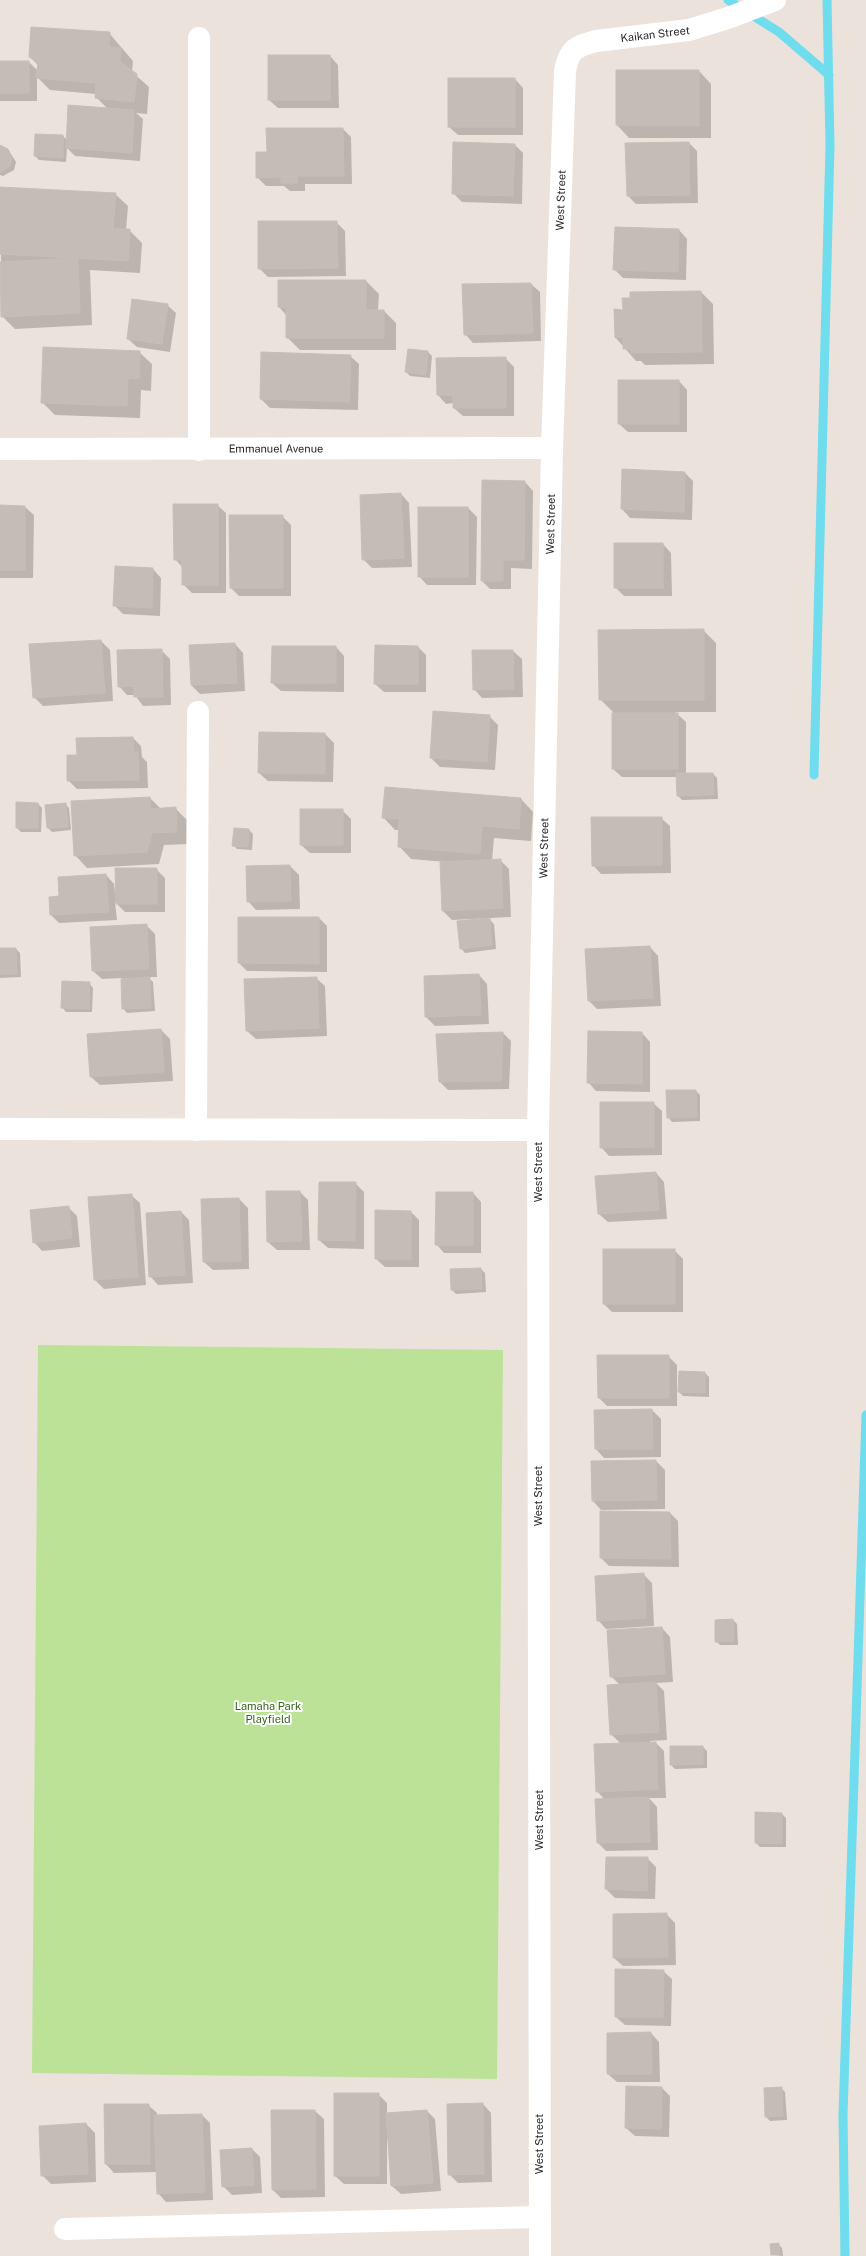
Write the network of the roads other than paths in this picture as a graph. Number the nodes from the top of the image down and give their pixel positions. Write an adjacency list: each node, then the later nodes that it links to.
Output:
1 (772, 2): 3 (street, Kaikan Street)
2 (199, 38): 6 (street)
3 (563, 89): 4 (street, West Street)
4 (552, 448): 6 (street, Emmanuel Avenue); 10 (street, West Street)
5 (0, 449): 6 (street, Emmanuel Avenue)
6 (199, 450)
7 (198, 712): 9 (street)
8 (0, 1129): 9 (street)
9 (196, 1130): 10 (street)
10 (538, 1130): 11 (street, West Street)
11 (538, 2217): 12 (street); 13 (street, West Street)
12 (65, 2229)
13 (540, 2256)

